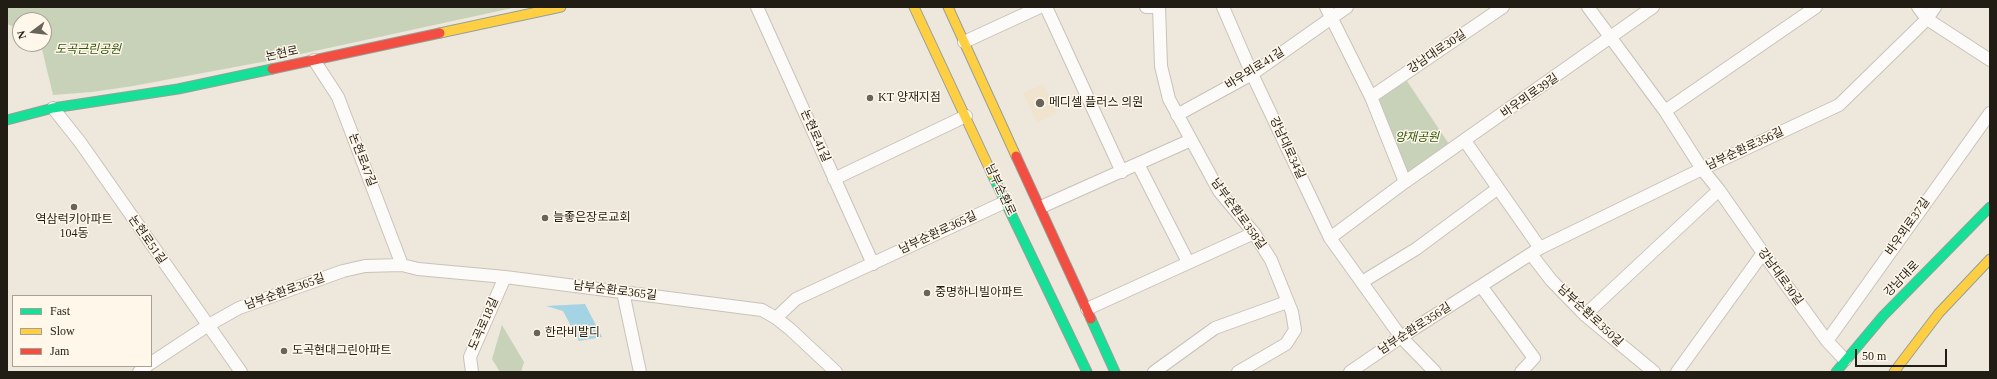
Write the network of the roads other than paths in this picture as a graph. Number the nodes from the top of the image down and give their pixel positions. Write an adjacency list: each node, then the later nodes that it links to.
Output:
1 (561, 7): 22 (main road, 논현로)
2 (757, 7): 37 (street, 논현로41길)
3 (914, 7): 30 (main road, 남부순환로)
4 (948, 7): 21 (main road)
5 (1040, 7): 21 (street)
6 (1046, 7): 36 (street)
7 (1146, 7): 8 (street)
8 (1159, 7): 29 (street, 남부순환로358길)
9 (1223, 7): 24 (street, 강남대로34길)
10 (1326, 7): 18 (street)
11 (1347, 7): 18 (street, 바우뫼로41길)
12 (1503, 7): 25 (street, 강남대로30길)
13 (1588, 7): 20 (street, 강남대로30길)
14 (1653, 7): 20 (street, 바우뫼로39길)
15 (1816, 7): 27 (street)
16 (1918, 7): 19 (street)
17 (1935, 7): 19 (street, 남부순환로356길)
18 (1331, 18): 24 (street, 바우뫼로41길); 25 (street)
19 (1927, 19): 23 (street); 35 (street, 남부순환로356길)
20 (1611, 38): 27 (street, 강남대로30길); 33 (street, 바우뫼로39길)
21 (964, 42): 43 (main road)
22 (314, 60): 26 (main road, 논현로); 51 (street, 논현로47길)
23 (1990, 60)
24 (1252, 74): 29 (street, 바우뫼로41길); 45 (street, 강남대로34길)
25 (1371, 97): 38 (street)
26 (53, 108): 31 (main road, 논현로); 60 (street, 논현로51길)
27 (1665, 111): 35 (street, 강남대로30길)
28 (1990, 113): 62 (street, 바우뫼로37길)
29 (1176, 115): 32 (street, 남부순환로358길)
30 (966, 116): 37 (street); 41 (main road, 남부순환로)
31 (7, 120)
32 (1190, 140): 34 (street); 44 (street, 남부순환로358길)
33 (1465, 141): 38 (street, 바우뫼로39길); 39 (street)
34 (1138, 164): 36 (street); 49 (street)
35 (1702, 169): 40 (street, 강남대로30길); 46 (street, 남부순환로356길)
36 (1122, 172): 43 (street)
37 (834, 179): 50 (street, 논현로41길)
38 (1405, 182): 45 (street, 바우뫼로39길)
39 (1497, 189): 46 (street); 53 (street)
40 (1719, 190): 47 (street, 강남대로30길); 58 (street)
41 (1005, 202): 50 (street, 남부순환로365길); 69 (main road, 남부순환로)
42 (1990, 207): 63 (main road, 강남대로)
43 (1041, 208): 57 (main road)
44 (1254, 233): 49 (street); 56 (street, 남부순환로358길)
45 (1330, 238): 53 (street, 강남대로34길)
46 (1536, 251): 54 (street, 남부순환로356길); 58 (street, 남부순환로350길)
47 (1763, 253): 62 (street, 강남대로30길); 77 (street)
48 (1990, 259): 79 (main road)
49 (1188, 262): 57 (street)
50 (873, 264): 59 (street, 남부순환로365길)
51 (402, 265): 52 (street, 남부순환로365길); 60 (street, 남부순환로365길)
52 (505, 277): 55 (street, 남부순환로365길); 66 (street, 도곡로18길)
53 (1362, 282): 61 (street, 강남대로34길)
54 (1481, 286): 61 (street, 남부순환로356길); 75 (street)
55 (622, 292): 59 (street, 남부순환로365길); 67 (street)
56 (1287, 302): 71 (street); 72 (street, 남부순환로358길)
57 (1087, 309): 70 (main road)
58 (1585, 315): 76 (street, 남부순환로350길)
59 (776, 318): 68 (street)
60 (207, 326): 64 (street, 남부순환로365길); 65 (street, 논현로51길)
61 (1401, 337): 73 (street, 남부순환로356길); 74 (street, 강남대로34길)
62 (1827, 341): 63 (street, 강남대로30길)
63 (1845, 360): 78 (main road, 강남대로)
64 (152, 362)
65 (241, 372)
66 (472, 372)
67 (640, 372)
68 (836, 372)
69 (1087, 372)
70 (1115, 372)
71 (1154, 372)
72 (1238, 372)
73 (1350, 372)
74 (1435, 372)
75 (1521, 372)
76 (1654, 372)
77 (1677, 372)
78 (1836, 372)
79 (1894, 372)

